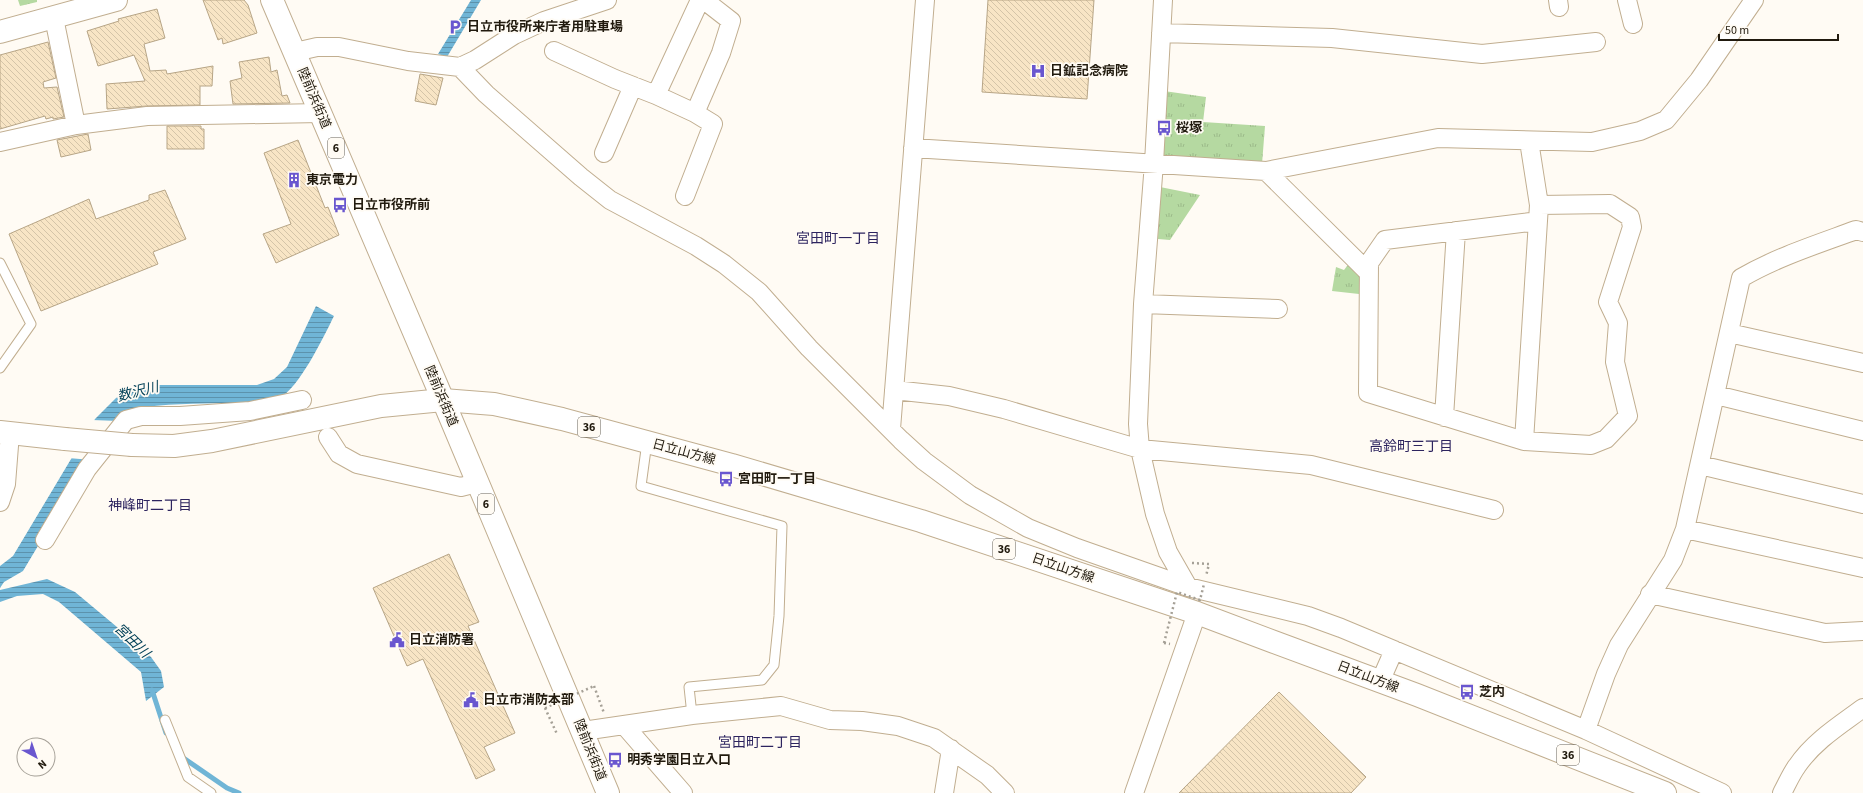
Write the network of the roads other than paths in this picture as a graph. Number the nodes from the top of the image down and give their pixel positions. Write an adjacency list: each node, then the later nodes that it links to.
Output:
1 (116, 0): 10 (main road)
2 (272, 0): 16 (main road, 陸前浜街道 / 6)
3 (607, 0): 17 (street)
4 (700, 0): 19 (street)
5 (704, 0): 21 (street)
6 (925, 0): 25 (street)
7 (1163, 0): 13 (street)
8 (1627, 0): 11 (street)
9 (1754, 0): 23 (street)
10 (52, 9): 12 (main road); 22 (street)
11 (1633, 24)
12 (0, 32)
13 (1161, 33): 14 (street); 27 (street)
14 (1596, 42)
15 (554, 51): 18 (street)
16 (295, 52): 17 (street); 20 (main road, 陸前浜街道 / 6)
17 (460, 67): 45 (street)
18 (633, 86): 19 (street); 26 (street)
19 (656, 95): 21 (street)
20 (321, 113): 22 (street); 43 (main road, 陸前浜街道 / 6)
21 (695, 114): 29 (street)
22 (76, 125): 24 (street)
23 (1529, 141): 28 (street); 30 (street)
24 (0, 142)
25 (913, 148): 27 (street); 40 (street)
26 (604, 153)
27 (1154, 163): 28 (street); 35 (street)
28 (1266, 171): 34 (street)
29 (685, 196)
30 (1539, 213): 31 (street); 49 (street); 49 (street)
31 (1456, 231): 34 (street); 44 (street)
32 (1863, 232): 37 (street)
33 (0, 263): 39 (lane)
34 (1369, 273): 44 (street)
35 (1143, 304): 36 (street); 51 (street)
36 (1278, 309)
37 (1729, 333): 38 (street); 41 (street)
38 (1863, 363)
39 (0, 368)
40 (894, 390): 45 (street); 51 (street)
41 (1716, 395): 46 (street); 52 (street)
42 (302, 400): 58 (street)
43 (443, 400): 47 (main road, 日立山方線, bridge); 50 (main road, 日立山方線 / 36); 53 (main road, 陸前浜街道 / 6)
44 (1444, 417): 49 (street)
45 (891, 429): 60 (street)
46 (1863, 431)
47 (5, 432): 54 (street)
48 (328, 437): 53 (street)
49 (1524, 441)
50 (647, 442): 62 (main road, 日立山方線 / 36); 67 (lane)
51 (1140, 449): 56 (street); 60 (street)
52 (1700, 464): 55 (street); 57 (street)
53 (477, 483): 71 (main road, 陸前浜街道 / 6)
54 (0, 502)
55 (1863, 504)
56 (1494, 510)
57 (1685, 529): 59 (street); 61 (street)
58 (45, 540)
59 (1863, 568)
60 (1190, 588): 64 (street)
61 (1650, 594): 63 (street); 70 (street)
62 (1196, 613): 65 (main road, 日立山方線 / 36); 79 (street)
63 (1863, 631)
64 (1394, 650): 65 (street); 70 (street)
65 (1380, 682): 73 (main road, 日立山方線 / 36)
66 (1863, 708): 81 (street)
67 (692, 715): 69 (street); 72 (street)
68 (165, 720): 74 (lane)
69 (624, 725): 71 (street); 76 (street)
70 (1586, 730): 80 (street)
71 (583, 731): 75 (main road, 陸前浜街道 / 6)
72 (951, 749): 77 (street); 78 (street)
73 (1653, 791)
74 (211, 793)
75 (608, 793)
76 (683, 793)
77 (944, 793)
78 (1005, 793)
79 (1134, 793)
80 (1722, 793)
81 (1782, 793)

